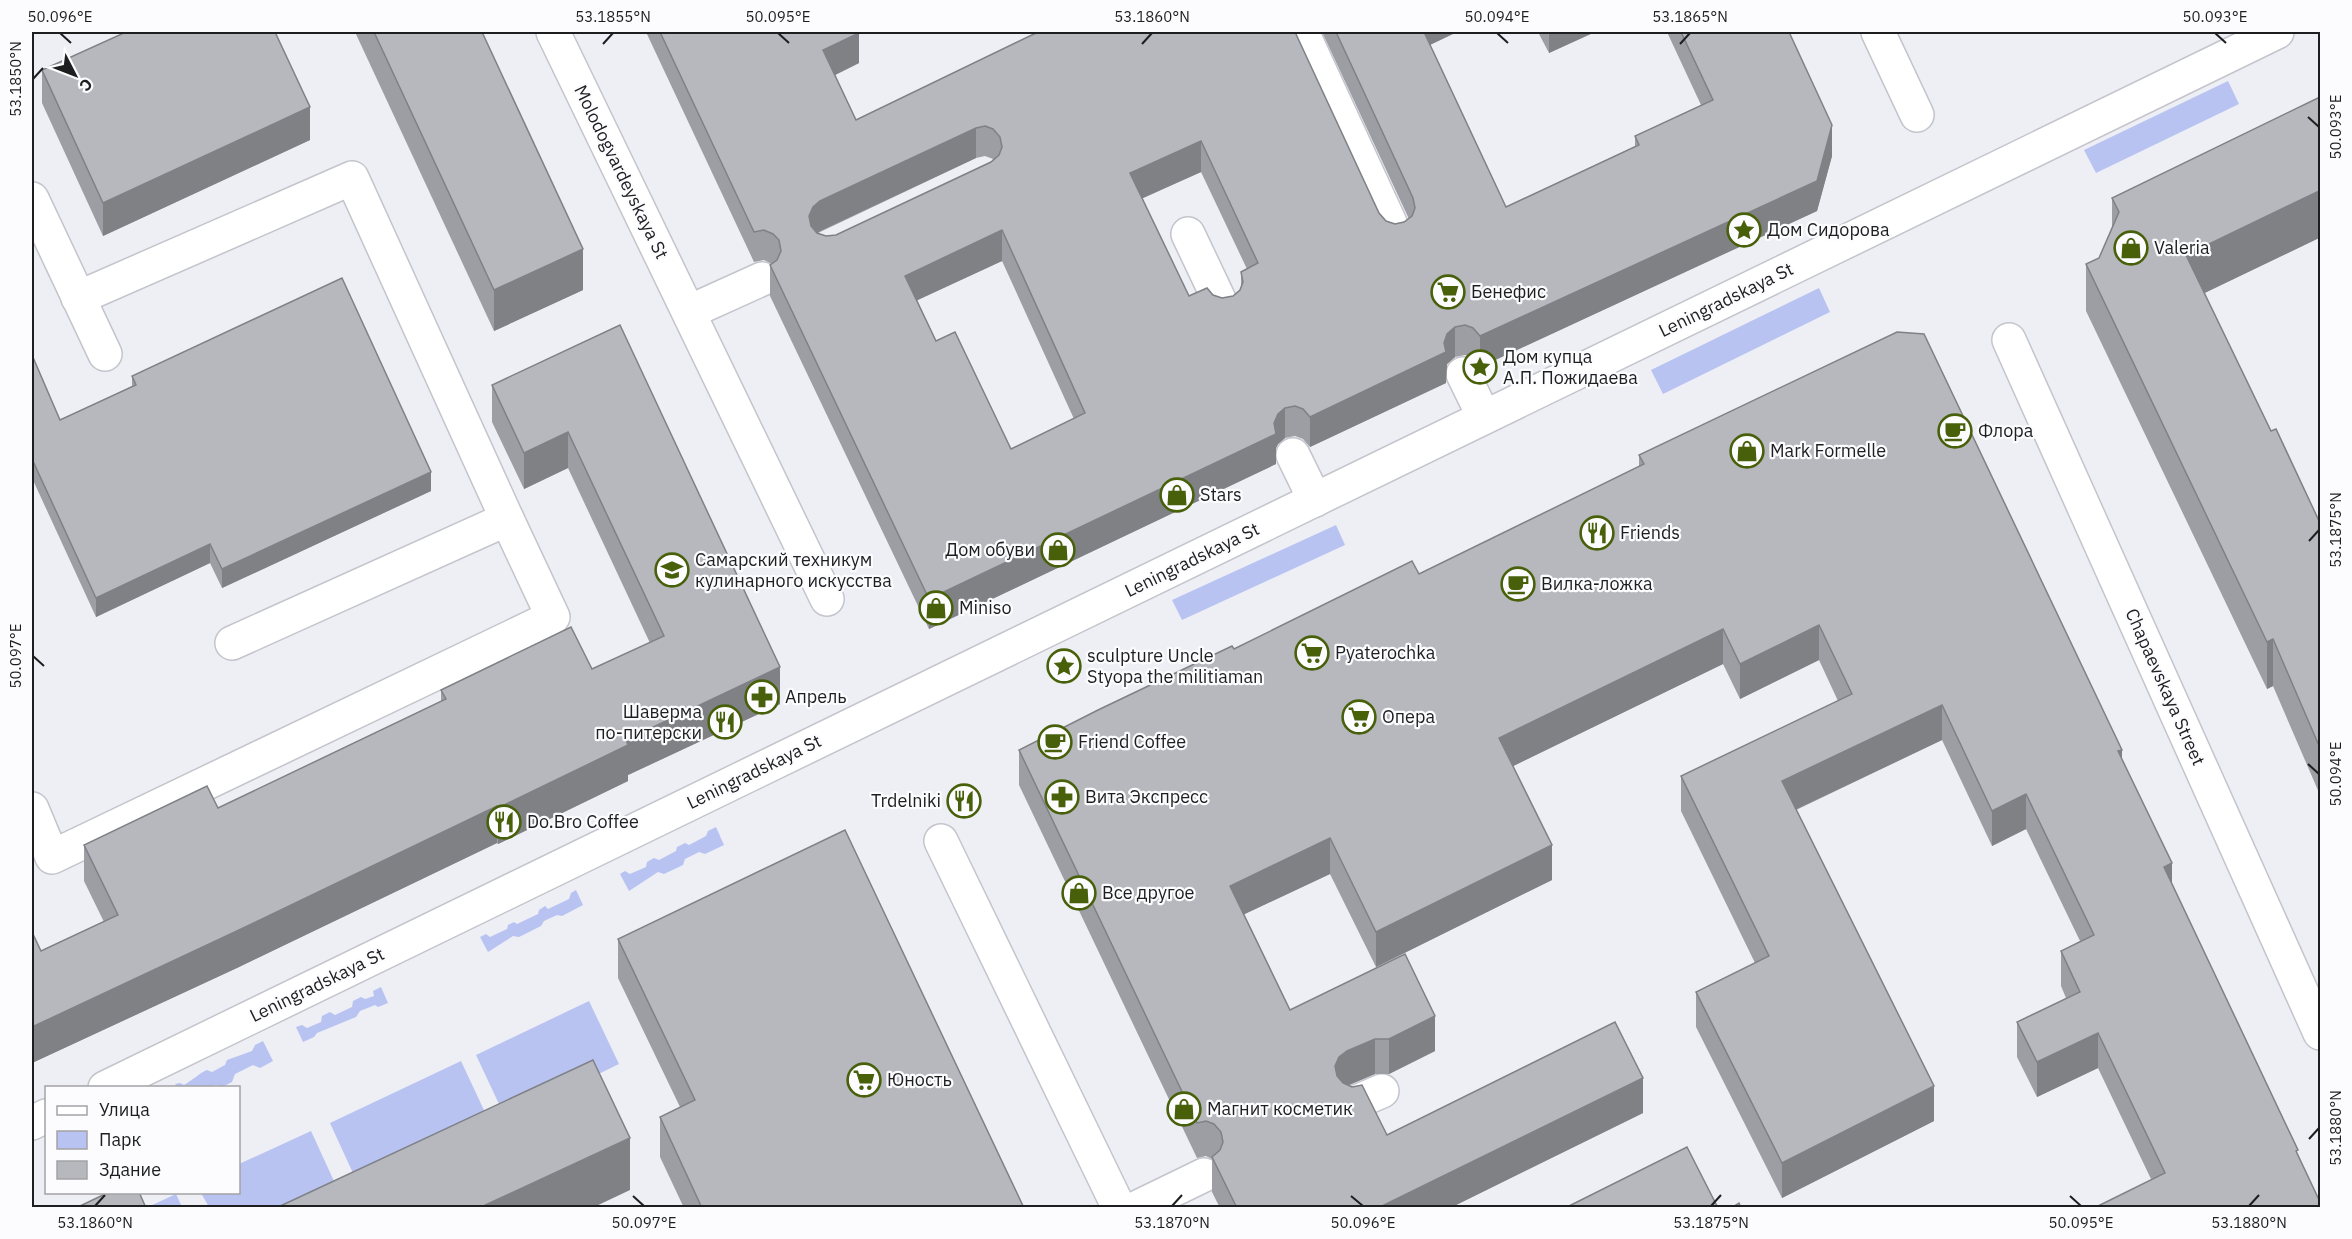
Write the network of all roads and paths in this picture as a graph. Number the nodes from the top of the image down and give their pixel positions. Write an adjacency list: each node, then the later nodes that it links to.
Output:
1 (553, 32): 12 (street, Molodogvardeyskaya St)
2 (1302, 32): 8 (street)
3 (1878, 32): 5 (street)
4 (2277, 32): 16 (street, Leningradskaya St)
5 (1917, 115)
6 (32, 199): 10 (street)
7 (1188, 234): 11 (street)
8 (1396, 236)
9 (762, 279): 12 (street)
10 (78, 298): 14 (street); 19 (street)
11 (1224, 310)
12 (689, 312): 20 (street, Molodogvardeyskaya St)
13 (2009, 340): 24 (street, Chapaevskaya Street)
14 (105, 354)
15 (1463, 374): 16 (street)
16 (1484, 417): 18 (street, Leningradskaya St)
17 (1293, 455): 18 (street)
18 (1315, 500): 25 (street, Leningradskaya St)
19 (507, 519): 21 (street); 22 (street)
20 (827, 599)
21 (232, 643)
22 (32, 809)
23 (941, 841): 27 (street)
24 (2320, 1033)
25 (109, 1086)
26 (1204, 1175): 28 (street)
27 (1119, 1208)
28 (1136, 1208)

